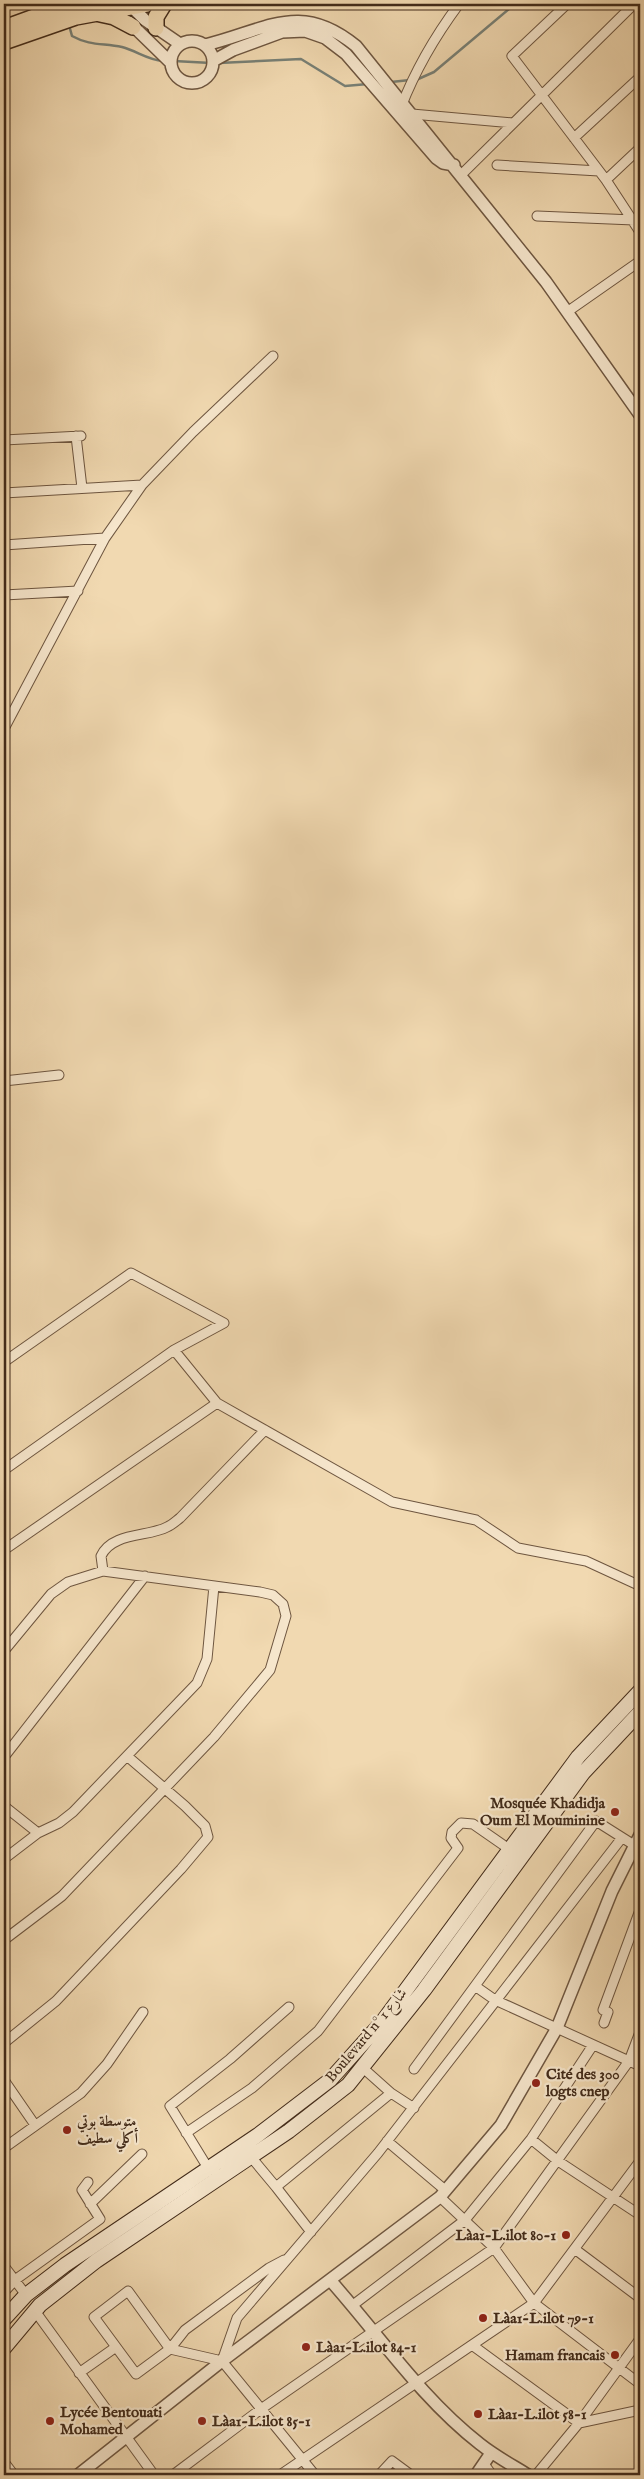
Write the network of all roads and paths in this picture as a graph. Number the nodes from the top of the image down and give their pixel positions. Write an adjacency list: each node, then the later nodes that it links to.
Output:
1 (70, 4): 9 (highway)
2 (164, 4): 10 (highway)
3 (459, 4): 18 (street)
4 (567, 4): 17 (street)
5 (634, 4): 17 (street)
6 (130, 5): 7 (highway); 8 (street); 10 (street)
7 (94, 13): 8 (highway); 11 (highway)
8 (133, 27): 15 (street)
9 (4, 28)
10 (156, 28): 12 (street)
11 (4, 42)
12 (180, 44): 13 (street); 15 (street)
13 (205, 45): 14 (street); 18 (street)
14 (213, 60): 15 (street); 20 (street)
15 (170, 62)
16 (640, 77): 22 (street)
17 (541, 94): 21 (street); 22 (street)
18 (402, 103): 19 (street); 20 (street)
19 (412, 114): 21 (street); 25 (street)
20 (398, 115): 25 (street)
21 (513, 123): 25 (street)
22 (574, 138): 26 (street)
23 (640, 148): 27 (street)
24 (497, 165): 26 (street)
25 (458, 170): 32 (street)
26 (598, 171): 27 (street)
27 (606, 180): 29 (street)
28 (538, 216): 29 (street)
29 (634, 220): 30 (street)
30 (640, 232)
31 (640, 261): 32 (street)
32 (567, 312): 34 (street)
33 (273, 356): 36 (street)
34 (640, 415)
35 (4, 440): 37 (street)
36 (142, 485): 37 (street); 39 (street)
37 (82, 488): 38 (street)
38 (4, 493)
39 (105, 538): 40 (street); 41 (street)
40 (4, 545)
41 (78, 590): 42 (street); 43 (street)
42 (4, 595)
43 (5, 727)
44 (59, 1075): 45 (street)
45 (4, 1081)
46 (174, 1350): 47 (street); 48 (street); 50 (street)
47 (4, 1362)
48 (217, 1403): 49 (street); 51 (street)
49 (266, 1430): 52 (street); 54 (street)
50 (4, 1470)
51 (4, 1550)
52 (103, 1571): 53 (street); 56 (street)
53 (145, 1576): 55 (street); 60 (street)
54 (636, 1584)
55 (214, 1586): 59 (street); 61 (street)
56 (4, 1651)
57 (638, 1699): 67 (main road, Boulevard n° شارع 1)
58 (640, 1712): 82 (main road, Boulevard n° شارع 1)
59 (127, 1756): 61 (street); 63 (street)
60 (4, 1757)
61 (165, 1789): 70 (street); 78 (street)
62 (4, 1806): 63 (street)
63 (38, 1833): 68 (street)
64 (640, 1835): 66 (street)
65 (621, 1838): 66 (street); 71 (street); 72 (street)
66 (634, 1845): 76 (street)
67 (509, 1849): 88 (street); 96 (main road, Boulevard n° شارع 1)
68 (4, 1859)
69 (640, 1910): 75 (street)
70 (4, 1940)
71 (475, 1986): 72 (street); 83 (street)
72 (495, 2000): 76 (street); 86 (street)
73 (289, 2007): 88 (street)
74 (143, 2012): 87 (street)
75 (604, 2023)
76 (557, 2028): 79 (street); 99 (street)
77 (640, 2032): 80 (street)
78 (4, 2044)
79 (593, 2045): 80 (street); 89 (street)
80 (629, 2061): 81 (street); 94 (street)
81 (640, 2066)
82 (363, 2068): 85 (street); 93 (main road, Boulevard n° شارع 1)
83 (414, 2069)
84 (4, 2080): 87 (street)
85 (391, 2093): 86 (street); 98 (street)
86 (414, 2108): 90 (street)
87 (35, 2125): 91 (street)
88 (186, 2133): 96 (street)
89 (531, 2139): 94 (street); 104 (street)
90 (387, 2141): 99 (street); 105 (street)
91 (4, 2148)
92 (142, 2154): 101 (street)
93 (251, 2157): 98 (street); 118 (main road, Boulevard n° شارع 1)
94 (558, 2160): 100 (street); 107 (street)
95 (640, 2161): 100 (street)
96 (208, 2168): 106 (main road, Boulevard n° شارع 1)
97 (88, 2182): 101 (street)
98 (276, 2187): 105 (street)
99 (443, 2194): 104 (street); 112 (street)
100 (615, 2197): 102 (street); 108 (street)
101 (90, 2204): 103 (street)
102 (640, 2215)
103 (100, 2219): 106 (street); 111 (street)
104 (464, 2220): 107 (street); 117 (street)
105 (311, 2232): 109 (street)
106 (111, 2233): 114 (main road, Boulevard n° شارع 1)
107 (494, 2248): 116 (street); 120 (street)
108 (576, 2250): 115 (street); 116 (street)
109 (290, 2257): 125 (street); 126 (street)
110 (4, 2266): 111 (street)
111 (15, 2280): 113 (street); 114 (street)
112 (330, 2280): 117 (street); 126 (street)
113 (4, 2292)
114 (26, 2295): 119 (main road, Boulevard n° شارع 1)
115 (640, 2298)
116 (534, 2304): 122 (street); 127 (street)
117 (353, 2305): 120 (street)
118 (35, 2311): 124 (main road, Boulevard n° شارع 1); 128 (street)
119 (4, 2319)
120 (371, 2330): 129 (street); 131 (street)
121 (640, 2339): 127 (street)
122 (472, 2345): 129 (street); 133 (street)
123 (116, 2347): 125 (street); 125 (street); 128 (street)
124 (4, 2348)
125 (170, 2349): 126 (street)
126 (222, 2361): 131 (street); 134 (street)
127 (619, 2369): 130 (street); 133 (street)
128 (80, 2373): 134 (street)
129 (416, 2382): 135 (street); 136 (street)
130 (640, 2384)
131 (261, 2408): 136 (street); 142 (street)
132 (640, 2410): 133 (street)
133 (579, 2423): 150 (street)
134 (126, 2438): 140 (street); 141 (street)
135 (491, 2453): 138 (street); 149 (street)
136 (301, 2460): 143 (street); 144 (street)
137 (4, 2462): 139 (street)
138 (484, 2464): 147 (street); 148 (street)
139 (14, 2475)
140 (78, 2475)
141 (154, 2475)
142 (173, 2475)
143 (280, 2475)
144 (315, 2475)
145 (379, 2475): 146 (street)
146 (411, 2475)
147 (476, 2475)
148 (492, 2475)
149 (528, 2475)
150 (536, 2475)

